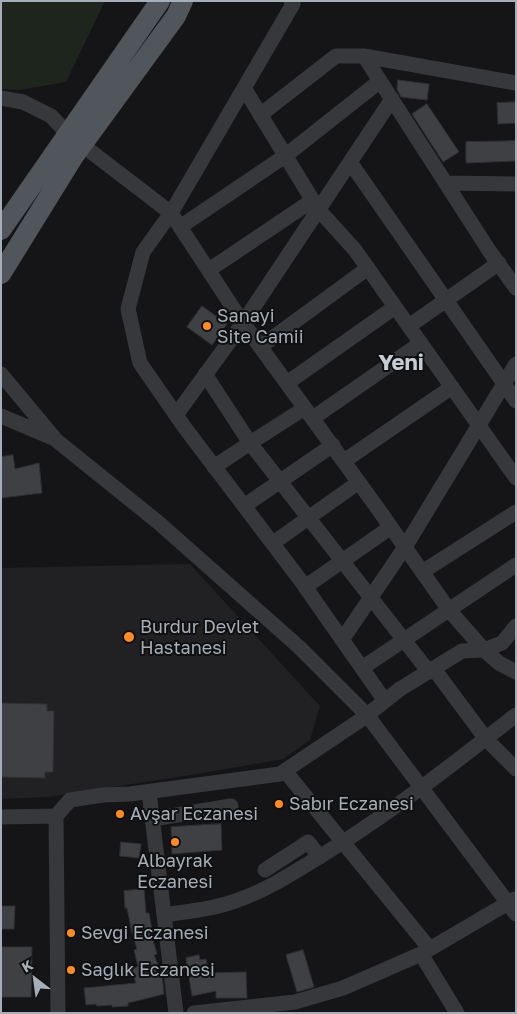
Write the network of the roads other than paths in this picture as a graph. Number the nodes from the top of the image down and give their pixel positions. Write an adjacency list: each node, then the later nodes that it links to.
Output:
1 (160, 1): 11 (main road)
2 (183, 1): 11 (main road)
3 (291, 1): 7 (street)
4 (364, 56): 5 (street); 6 (street); 10 (street)
5 (380, 81): 9 (street); 12 (street)
6 (516, 83)
7 (244, 88): 10 (street); 17 (street)
8 (1, 98): 11 (street)
9 (392, 99): 13 (street); 14 (street)
10 (260, 115): 12 (street)
11 (75, 139): 17 (street); 19 (main road); 23 (main road)
12 (285, 156): 16 (street); 18 (street)
13 (350, 162): 16 (street); 25 (street)
14 (446, 183): 15 (street); 20 (street)
15 (516, 184)
16 (315, 205): 21 (street); 22 (street); 27 (street)
17 (171, 213): 18 (street); 39 (street)
18 (180, 226): 22 (street)
19 (1, 230)
20 (499, 263): 24 (street); 25 (street)
21 (368, 268): 26 (street); 30 (street)
22 (209, 270): 27 (street)
23 (1, 274)
24 (516, 288)
25 (446, 300): 28 (street); 35 (street)
26 (395, 307): 28 (street); 34 (street)
27 (243, 323): 30 (street); 33 (street)
28 (409, 326): 29 (street)
29 (421, 343): 36 (street); 38 (street)
30 (260, 347): 34 (street)
31 (516, 364): 35 (street)
32 (1, 374): 42 (street)
33 (205, 374): 39 (street); 43 (street)
34 (287, 383): 38 (street)
35 (504, 383): 37 (street); 41 (street)
36 (452, 387): 41 (street); 45 (street)
37 (516, 400)
38 (309, 413): 43 (street); 44 (street)
39 (176, 415): 46 (street)
40 (1, 416): 42 (street)
41 (479, 426): 47 (street); 55 (street)
42 (56, 440): 70 (street)
43 (250, 443): 46 (street); 48 (street)
44 (333, 445): 45 (street); 48 (street)
45 (344, 461): 49 (street)
46 (214, 466): 50 (street)
47 (514, 471)
48 (280, 481): 50 (street); 52 (street)
49 (359, 482): 52 (street); 53 (street)
50 (244, 506): 54 (street)
51 (516, 512): 58 (street)
52 (309, 518): 54 (street); 56 (street)
53 (391, 527): 55 (street); 56 (street)
54 (272, 543): 59 (street)
55 (405, 547): 58 (street); 60 (street)
56 (343, 561): 59 (street); 60 (street)
57 (516, 565): 61 (street)
58 (422, 572): 61 (street)
59 (305, 587): 63 (street)
60 (371, 597): 63 (street); 64 (street)
61 (449, 610): 64 (street); 65 (street)
62 (516, 626): 65 (street)
63 (342, 640): 66 (street)
64 (404, 640): 66 (street); 67 (street)
65 (484, 650): 67 (street); 68 (street)
66 (362, 668): 69 (street)
67 (431, 670): 69 (street); 72 (street)
68 (516, 672)
69 (385, 701): 70 (street)
70 (366, 715): 74 (street); 75 (street)
71 (516, 715): 72 (street)
72 (486, 738): 73 (street); 75 (street)
73 (516, 769)
74 (285, 771): 76 (street); 81 (street)
75 (421, 788): 81 (street); 84 (street)
76 (149, 792): 78 (street); 80 (street)
77 (231, 806): 80 (street)
78 (56, 816): 79 (street); 88 (street)
79 (1, 817)
80 (152, 818): 85 (street)
81 (343, 842): 82 (street); 86 (street)
82 (320, 857): 83 (street); 85 (street)
83 (265, 870)
84 (513, 906): 86 (street)
85 (164, 915): 89 (street)
86 (425, 952): 87 (street); 91 (street)
87 (296, 1007): 90 (street)
88 (58, 1013)
89 (176, 1013)
90 (194, 1013)
91 (458, 1013)

